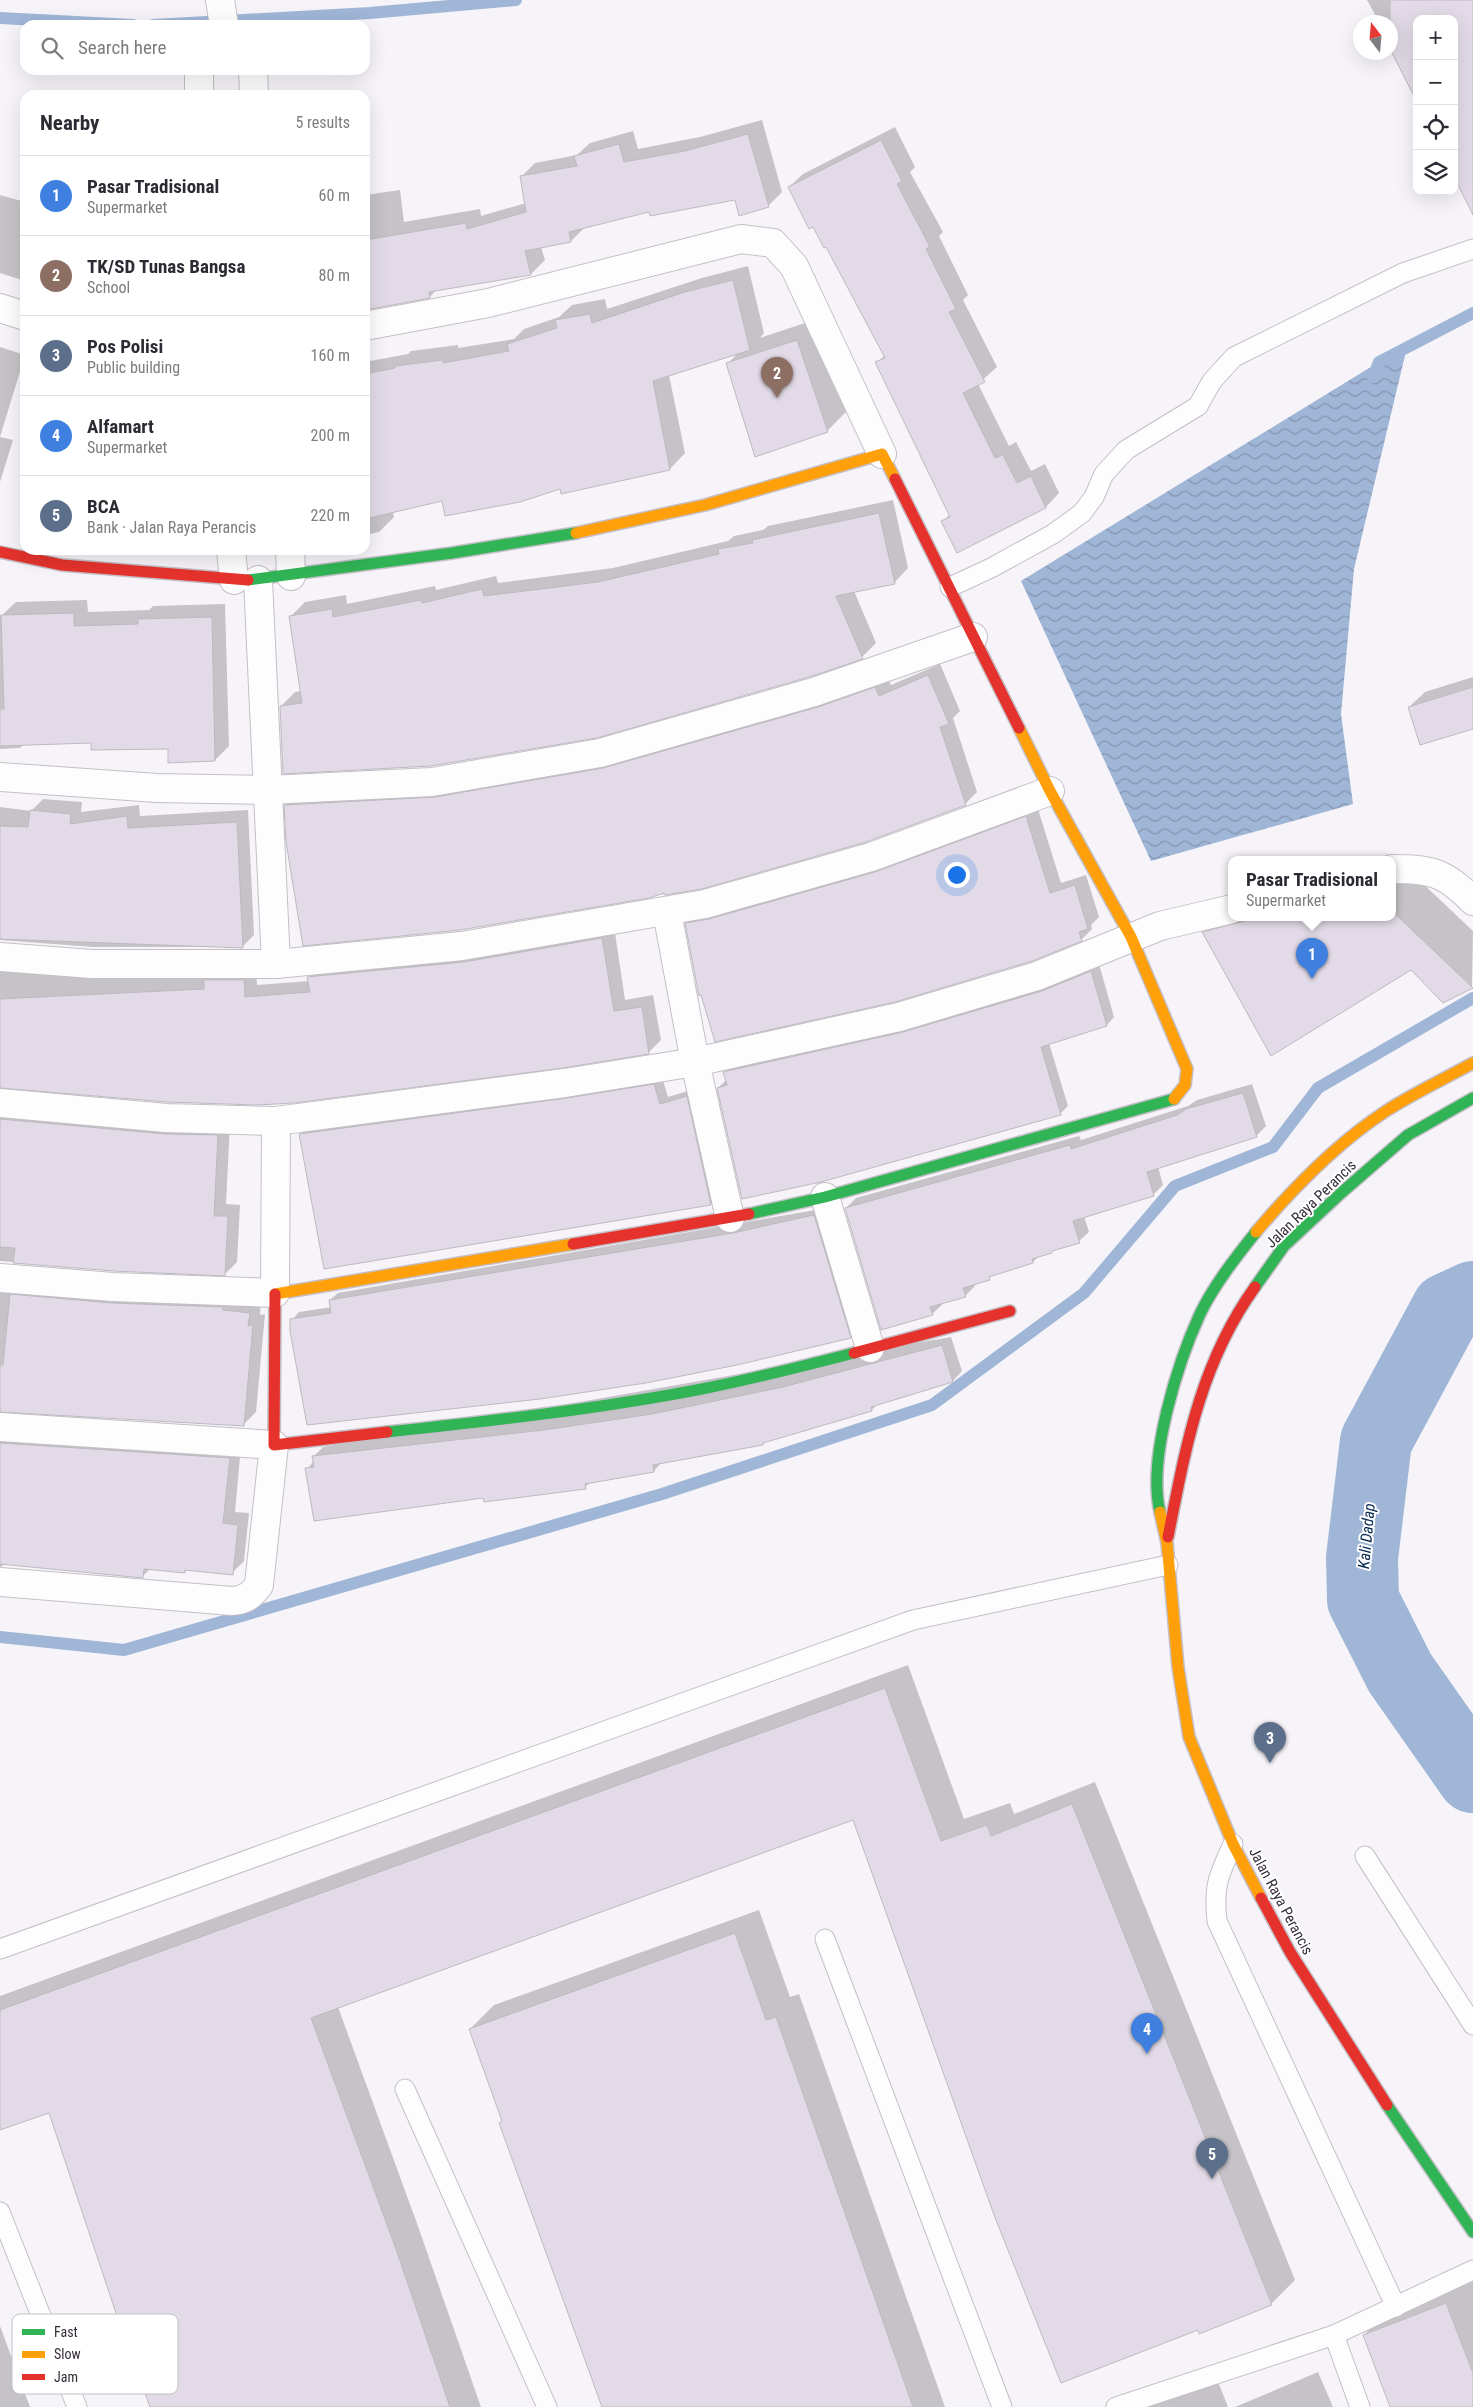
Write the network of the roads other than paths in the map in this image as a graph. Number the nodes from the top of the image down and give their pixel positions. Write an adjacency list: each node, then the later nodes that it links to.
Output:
1 (198, 75): 3 (street)
2 (253, 75): 4 (street)
3 (199, 90)
4 (254, 90)
5 (1473, 249): 14 (lane)
6 (0, 308): 7 (street)
7 (20, 314)
8 (370, 325): 9 (street)
9 (882, 454): 12 (street); 14 (street)
10 (0, 552): 13 (street)
11 (234, 555): 13 (street)
12 (290, 563): 13 (street)
13 (246, 580): 17 (street)
14 (950, 587): 15 (street)
15 (973, 637): 17 (street); 18 (street)
16 (0, 777): 17 (street)
17 (269, 790): 25 (street)
18 (1050, 791): 22 (street); 23 (street)
19 (1396, 870): 20 (street)
20 (1473, 901)
21 (1228, 910): 23 (street)
22 (667, 912): 25 (street); 26 (street)
23 (1132, 937): 26 (street); 31 (street)
24 (0, 957): 25 (street)
25 (276, 964)
26 (695, 1062): 30 (street); 32 (street)
27 (1473, 1063): 39 (street, Jalan Raya Perancis)
28 (1473, 1098): 39 (street, Jalan Raya Perancis)
29 (0, 1103): 30 (street)
30 (276, 1120): 34 (street)
31 (825, 1197): 32 (street); 36 (street)
32 (730, 1218): 34 (street)
33 (0, 1278): 34 (street)
34 (275, 1293): 38 (street)
35 (1010, 1311): 36 (street)
36 (870, 1348): 38 (street)
37 (0, 1427): 38 (street)
38 (274, 1445): 41 (street)
39 (1167, 1543): 40 (street, Jalan Raya Perancis)
40 (1168, 1565): 42 (street, Jalan Raya Perancis); 45 (lane)
41 (0, 1582)
42 (1233, 1844): 49 (street, Jalan Raya Perancis); 51 (lane)
43 (1364, 1856): 46 (lane)
44 (825, 1938): 57 (lane)
45 (0, 1949)
46 (1473, 2025)
47 (405, 2089): 56 (lane)
48 (0, 2212): 52 (lane)
49 (1473, 2232)
50 (1473, 2270): 51 (lane)
51 (1396, 2307): 53 (lane)
52 (40, 2314)
53 (1334, 2335): 58 (lane); 59 (lane)
54 (71, 2394): 55 (lane)
55 (76, 2407)
56 (546, 2407)
57 (1002, 2407)
58 (1116, 2407)
59 (1360, 2407)

